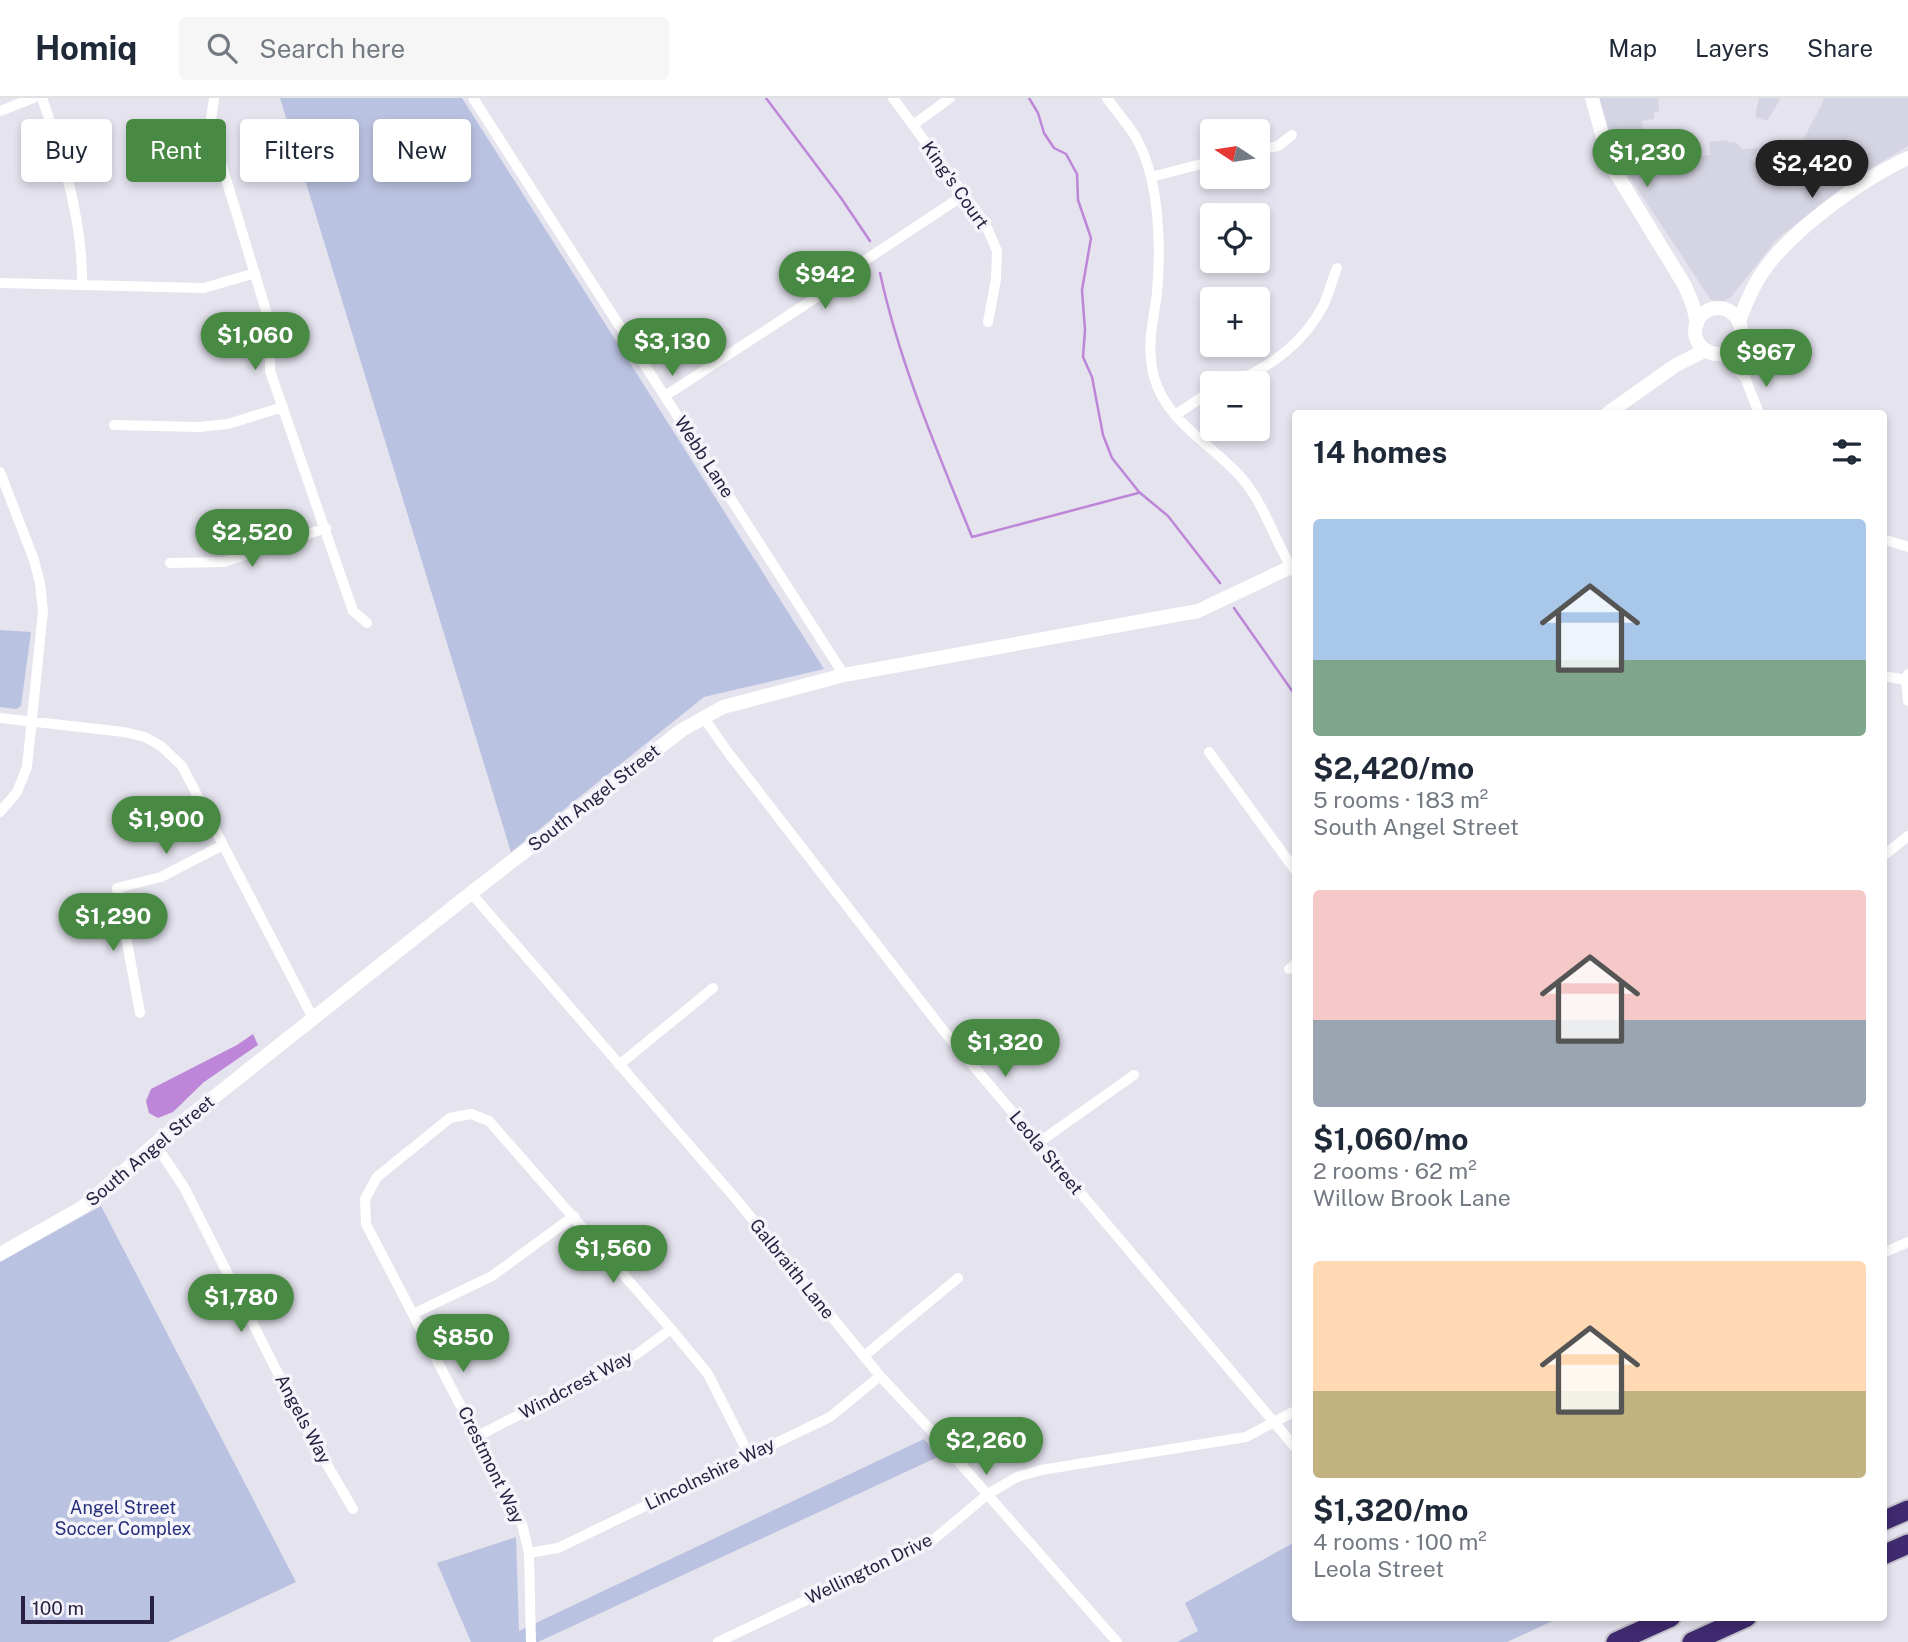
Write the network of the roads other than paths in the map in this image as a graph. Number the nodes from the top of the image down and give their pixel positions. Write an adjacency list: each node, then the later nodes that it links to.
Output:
1 (33, 98): 9 (street)
2 (41, 98): 20 (street)
3 (214, 98): 18 (street)
4 (474, 98): 32 (street, Webb Lane)
5 (892, 98): 10 (street, King's Court)
6 (950, 98): 10 (street)
7 (1107, 98): 15 (street)
8 (1592, 98): 21 (street)
9 (0, 111)
10 (913, 125): 16 (street, King's Court)
11 (1293, 135): 12 (street)
12 (1270, 148)
13 (1908, 158): 22 (street)
14 (1200, 164): 15 (street)
15 (1151, 177): 37 (street)
16 (964, 195): 25 (street, King's Court); 32 (street)
17 (1337, 268): 30 (street)
18 (255, 273): 20 (street); 34 (street)
19 (0, 283): 20 (street)
20 (82, 285)
21 (1685, 286): 23 (street); 26 (street)
22 (1754, 286): 23 (street); 24 (street)
23 (1721, 308): 24 (street); 26 (street)
24 (1739, 320): 27 (street)
25 (988, 322)
26 (1696, 328): 28 (street); 29 (street)
27 (1739, 340): 28 (street); 31 (street)
28 (1712, 351): 29 (street); 31 (street)
29 (1676, 365): 35 (street)
30 (1258, 371)
31 (1744, 377): 36 (street)
32 (665, 396): 47 (street, Webb Lane)
33 (1200, 399): 37 (street)
34 (283, 407): 38 (street); 40 (street)
35 (1612, 410)
36 (1758, 410)
37 (1175, 415): 44 (street)
38 (114, 425)
39 (0, 472): 53 (street)
40 (326, 528): 43 (street); 46 (street)
41 (1887, 540): 42 (street)
42 (1908, 547)
43 (170, 563)
44 (1292, 565)
45 (1292, 570): 47 (street, South Angel Street)
46 (367, 623)
47 (844, 675): 52 (street, South Angel Street)
48 (1887, 676): 49 (street)
49 (1907, 677): 50 (street)
50 (1908, 701)
51 (0, 718): 53 (street)
52 (704, 718): 60 (street, South Angel Street); 66 (street, Leola Street)
53 (31, 721): 55 (street); 57 (street)
54 (1209, 752): 59 (street)
55 (0, 812)
56 (1908, 836): 58 (street)
57 (223, 845): 62 (street); 63 (street)
58 (1887, 853)
59 (1292, 866)
60 (471, 893): 63 (street, South Angel Street); 64 (street, Galbraith Lane)
61 (713, 988): 64 (street)
62 (140, 1013)
63 (313, 1018): 67 (street, South Angel Street)
64 (620, 1065): 75 (street, Galbraith Lane)
65 (1134, 1075): 66 (street)
66 (1038, 1143): 78 (street, Leola Street)
67 (155, 1144): 71 (street, South Angel Street); 83 (street, Angels Way)
68 (574, 1216): 73 (street); 73 (street, Crestmont Way); 74 (street)
69 (1908, 1242): 70 (street)
70 (1887, 1251)
71 (0, 1254)
72 (958, 1278): 75 (street)
73 (413, 1314): 79 (street, Crestmont Way)
74 (671, 1329): 79 (street, Windcrest Way); 81 (street)
75 (864, 1356): 76 (street, Galbraith Lane)
76 (880, 1376): 81 (street, Lincolnshire Way); 82 (street, Galbraith Lane)
77 (1292, 1413): 78 (street, Wellington Drive)
78 (1274, 1422): 80 (street, Leola Street); 82 (street, Wellington Drive)
79 (478, 1436): 87 (street, Crestmont Way)
80 (1292, 1443)
81 (749, 1455): 87 (street, Lincolnshire Way)
82 (988, 1494): 92 (street, Wellington Drive); 93 (street, Galbraith Lane)
83 (353, 1508)
84 (1908, 1510): 85 (highway)
85 (1887, 1519)
86 (1908, 1544): 88 (highway)
87 (529, 1553): 91 (street, Crestmont Way)
88 (1887, 1553)
89 (1662, 1621): 94 (highway)
90 (1738, 1621): 95 (highway)
91 (531, 1642)
92 (718, 1642)
93 (1117, 1642)
94 (1616, 1642)
95 (1692, 1642)

